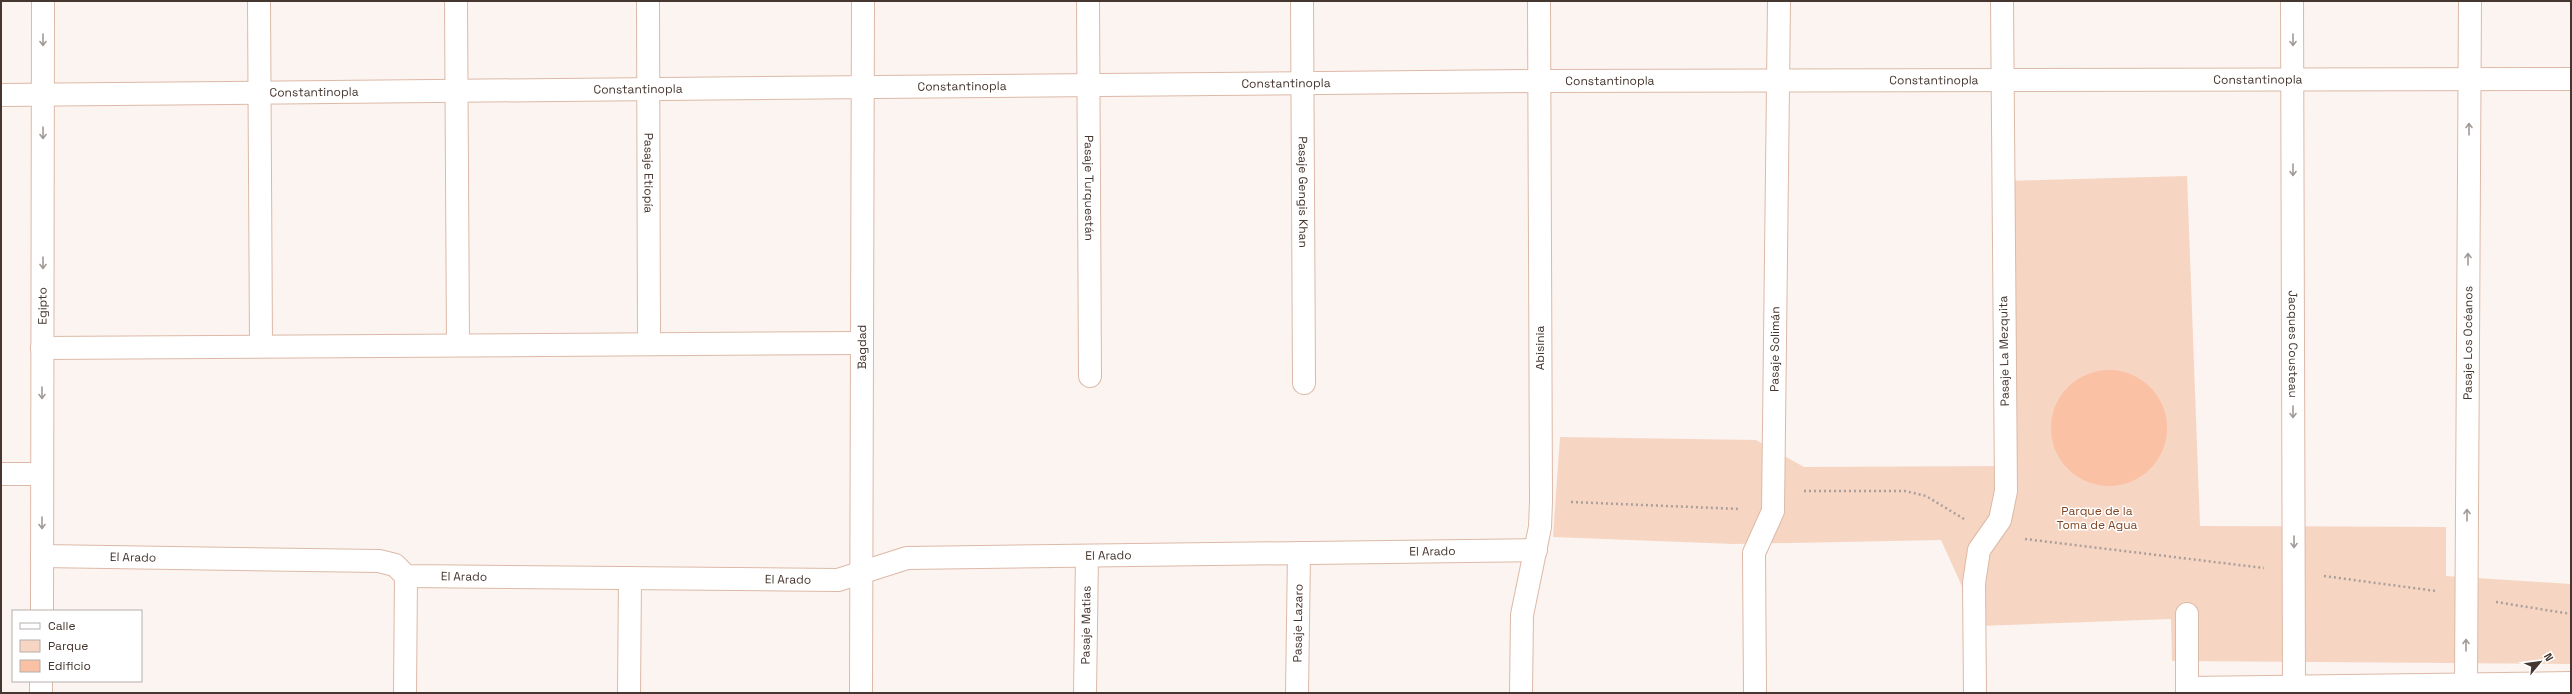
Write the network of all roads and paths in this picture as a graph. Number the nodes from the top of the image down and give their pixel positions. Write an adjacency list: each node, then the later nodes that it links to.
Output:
1 (43, 1): 25 (street, Egipto, one-way to 25)
2 (259, 1): 24 (street)
3 (456, 1): 23 (street)
4 (648, 1): 22 (street, Pasaje Etiopía)
5 (863, 1): 21 (street, Bagdad)
6 (1088, 1): 20 (street, Pasaje Turquestán)
7 (1302, 1): 19 (street, Pasaje Gengis Khan)
8 (1539, 1): 17 (street, Abisinia)
9 (1779, 1): 18 (street, Pasaje Solimán)
10 (2002, 1): 14 (street, Pasaje La Mezquita)
11 (2292, 1): 15 (street, Jacques Cousteau, one-way to 15)
12 (2470, 1): 16 (street, Pasaje Los Océanos)
13 (2571, 79): 16 (street, Constantinopla)
14 (2002, 80): 15 (street, Constantinopla); 18 (street, Constantinopla); 38 (street, Pasaje La Mezquita)
15 (2293, 80): 16 (street, Constantinopla); 43 (street, Jacques Cousteau, one-way to 43)
16 (2470, 80): 47 (street, Pasaje Los Océanos, one-way to 16)
17 (1539, 81): 18 (street, Constantinopla); 19 (street, Constantinopla); 36 (street, Abisinia)
18 (1779, 81): 37 (street, Pasaje Solimán)
19 (1303, 83): 20 (street, Constantinopla); 33 (street, Pasaje Gengis Khan)
20 (1088, 85): 21 (street, Constantinopla); 32 (street, Pasaje Turquestán)
21 (863, 87): 22 (street, Constantinopla); 27 (street, Bagdad)
22 (648, 89): 23 (street, Constantinopla); 28 (street, Pasaje Etiopía)
23 (456, 90): 24 (street, Constantinopla); 29 (street)
24 (260, 92): 25 (street, Constantinopla); 30 (street)
25 (44, 94): 26 (street, Constantinopla); 31 (street, Egipto, one-way to 31)
26 (1, 95)
27 (862, 343): 28 (street); 44 (street, Bagdad)
28 (649, 344): 29 (street)
29 (458, 345): 30 (street)
30 (261, 346): 31 (street)
31 (42, 348): 35 (street, Egipto, one-way to 35)
32 (1090, 376)
33 (1304, 383)
34 (1, 474): 35 (street)
35 (42, 474): 41 (street, Egipto, one-way to 41)
36 (1541, 501): 37 (path); 39 (street, Abisinia)
37 (1773, 511): 38 (path); 64 (street, Pasaje Solimán)
38 (1990, 535): 43 (path); 65 (street, Pasaje La Mezquita)
39 (1536, 550): 40 (street, El Arado); 63 (street, Abisinia)
40 (1299, 553): 42 (street, El Arado); 62 (street, Pasaje Lazaro)
41 (42, 556): 45 (street, El Arado); 48 (street, Egipto)
42 (1087, 556): 44 (street, El Arado); 61 (street, Pasaje Matias)
43 (2294, 572): 47 (path); 54 (street, Jacques Cousteau)
44 (862, 573): 46 (street, El Arado); 60 (street, Bagdad)
45 (406, 576): 46 (street, El Arado); 58 (street)
46 (630, 578): 59 (street)
47 (2466, 596): 50 (path); 53 (street, Pasaje Los Océanos, one-way to 47)
48 (42, 610)
49 (2187, 614): 56 (street)
50 (2571, 614)
51 (41, 682): 57 (street)
52 (2571, 683): 53 (street)
53 (2466, 684): 55 (street)
54 (2294, 687): 55 (street); 56 (street)
55 (2403, 689)
56 (2187, 691)
57 (41, 693)
58 (405, 693)
59 (629, 693)
60 (861, 693)
61 (1085, 693)
62 (1297, 693)
63 (1521, 693)
64 (1755, 693)
65 (1975, 693)

